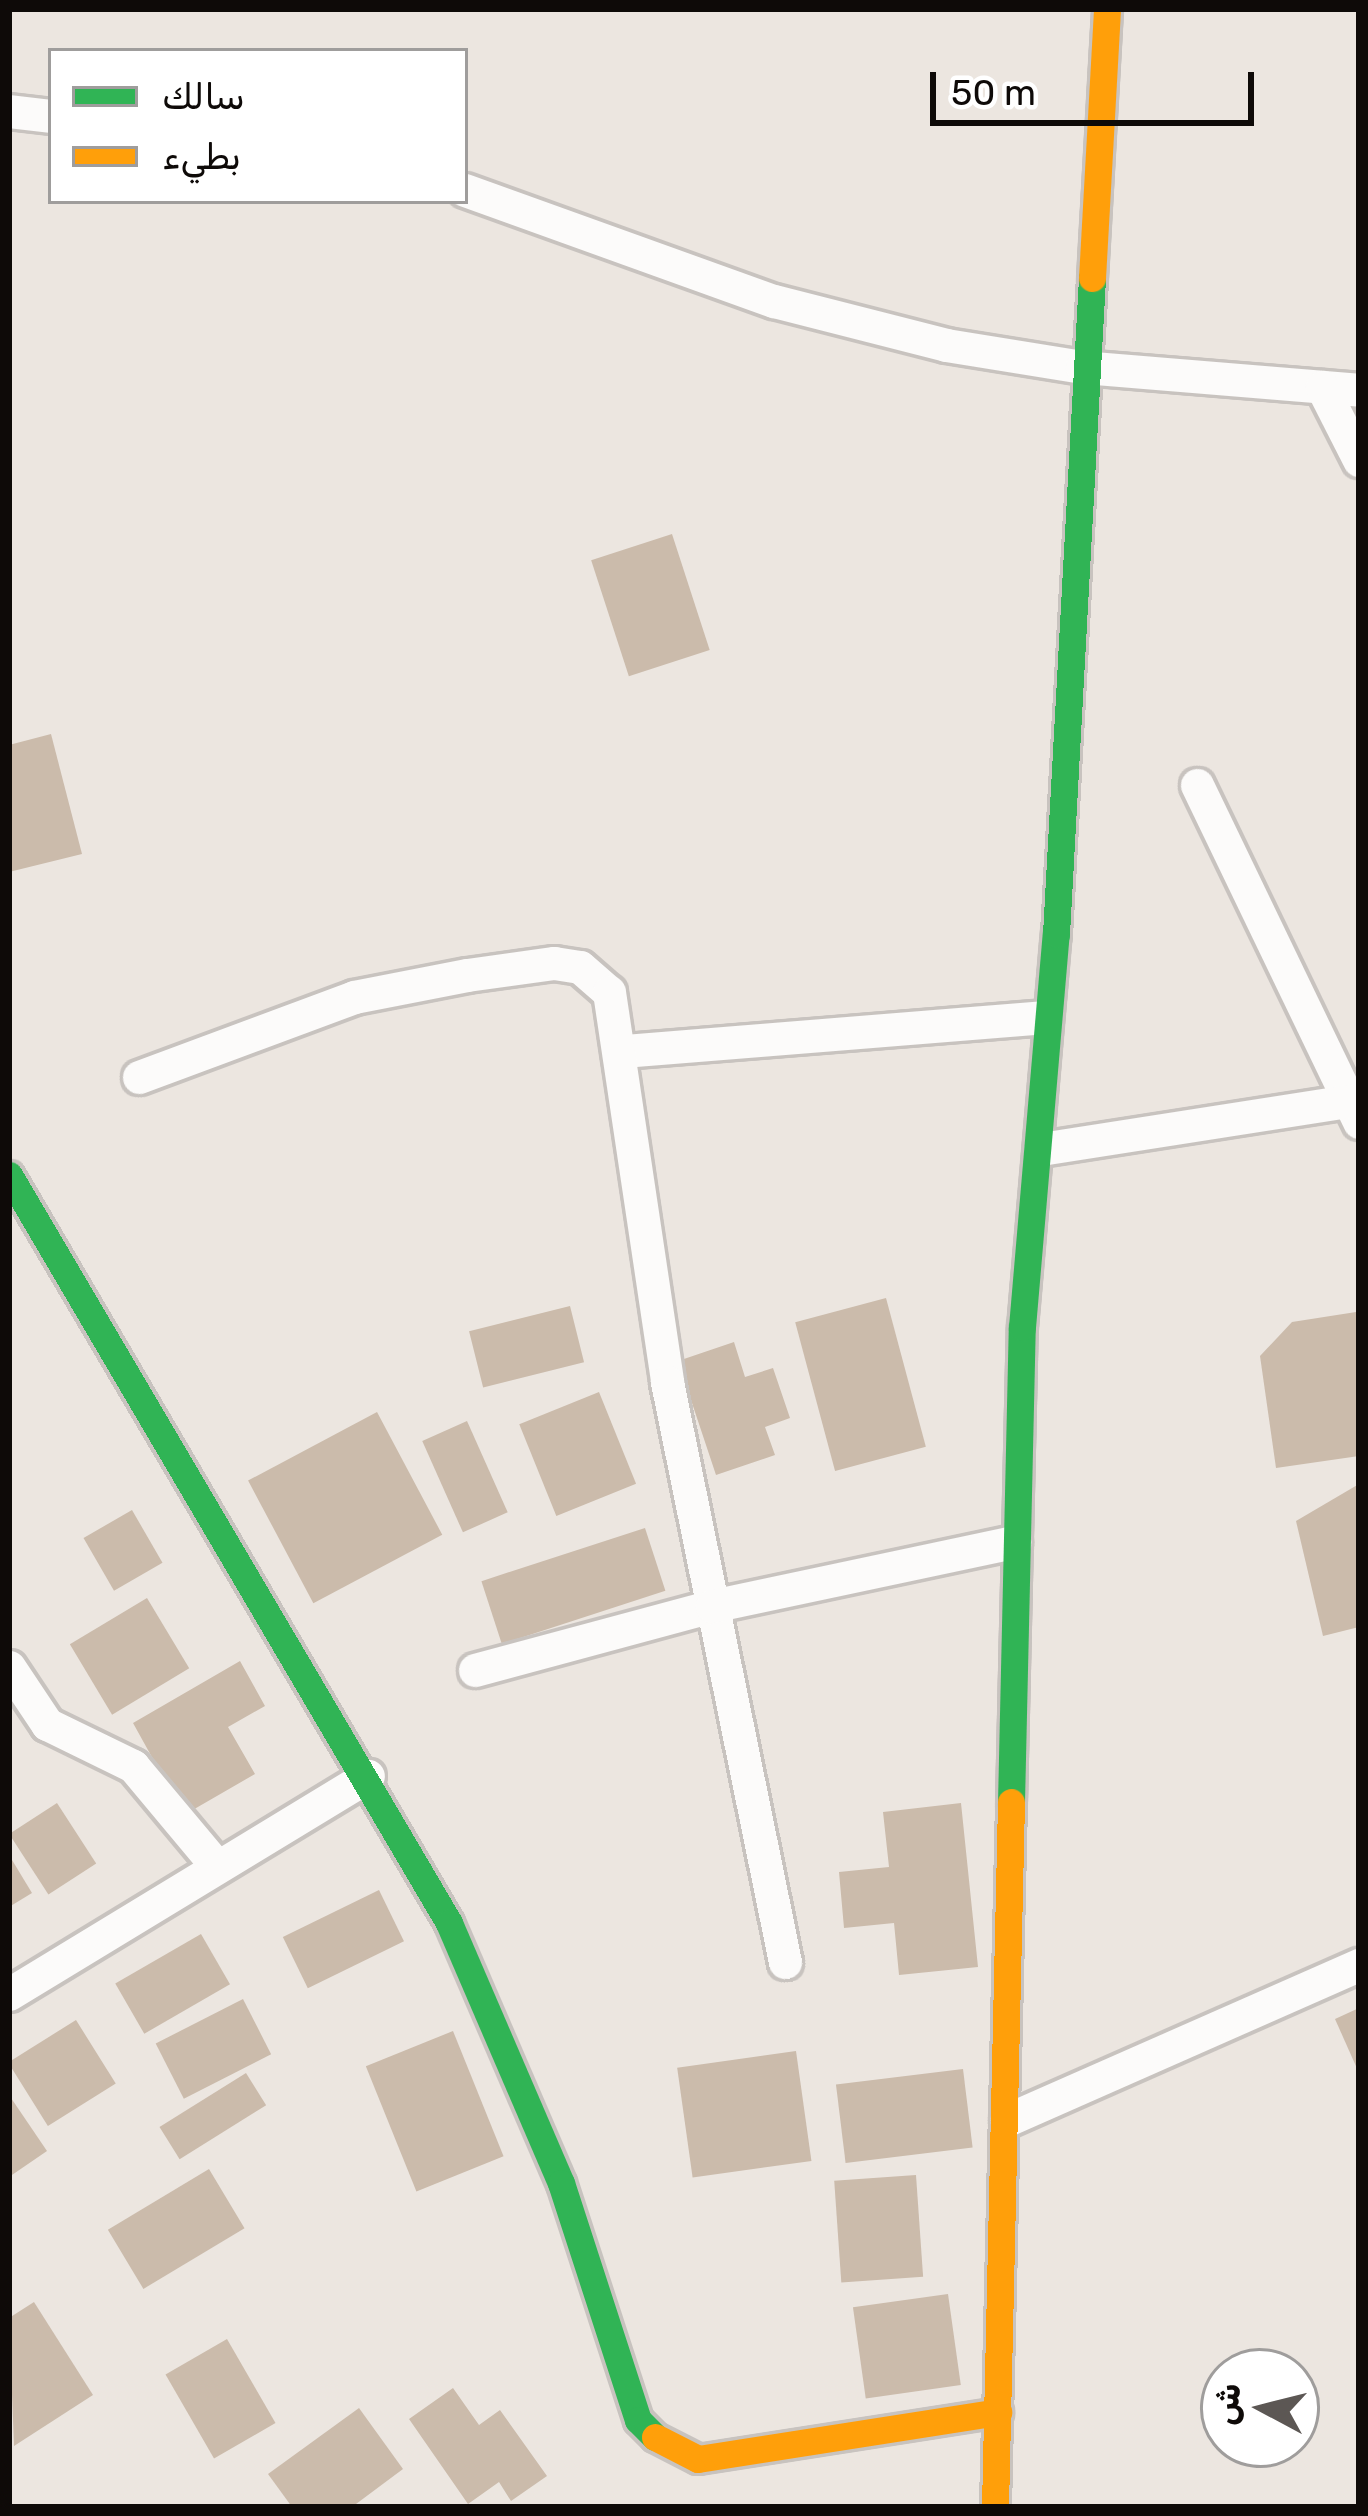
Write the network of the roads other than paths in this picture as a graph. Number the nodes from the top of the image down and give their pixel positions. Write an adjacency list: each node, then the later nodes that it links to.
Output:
1 (1107, 9): 5 (street)
2 (9, 111): 3 (street)
3 (48, 116)
4 (468, 191): 5 (street)
5 (1082, 367): 6 (street); 10 (street)
6 (1322, 387): 7 (street); 8 (street)
7 (1359, 390)
8 (1359, 460)
9 (1197, 785): 13 (street)
10 (1045, 1018): 11 (street); 14 (street)
11 (623, 1051): 12 (street); 17 (street)
12 (139, 1077)
13 (1354, 1112): 14 (street)
14 (1041, 1149): 16 (street)
15 (9, 1175): 20 (street)
16 (1014, 1542): 17 (street); 25 (street)
17 (712, 1606): 19 (street); 22 (street)
18 (9, 1667): 21 (street)
19 (475, 1670)
20 (368, 1776): 21 (street); 26 (street)
21 (214, 1863): 24 (street)
22 (785, 1962)
23 (1359, 1965): 25 (street)
24 (9, 1994)
25 (1007, 2120): 26 (street)
26 (998, 2412): 27 (street)
27 (995, 2507)

